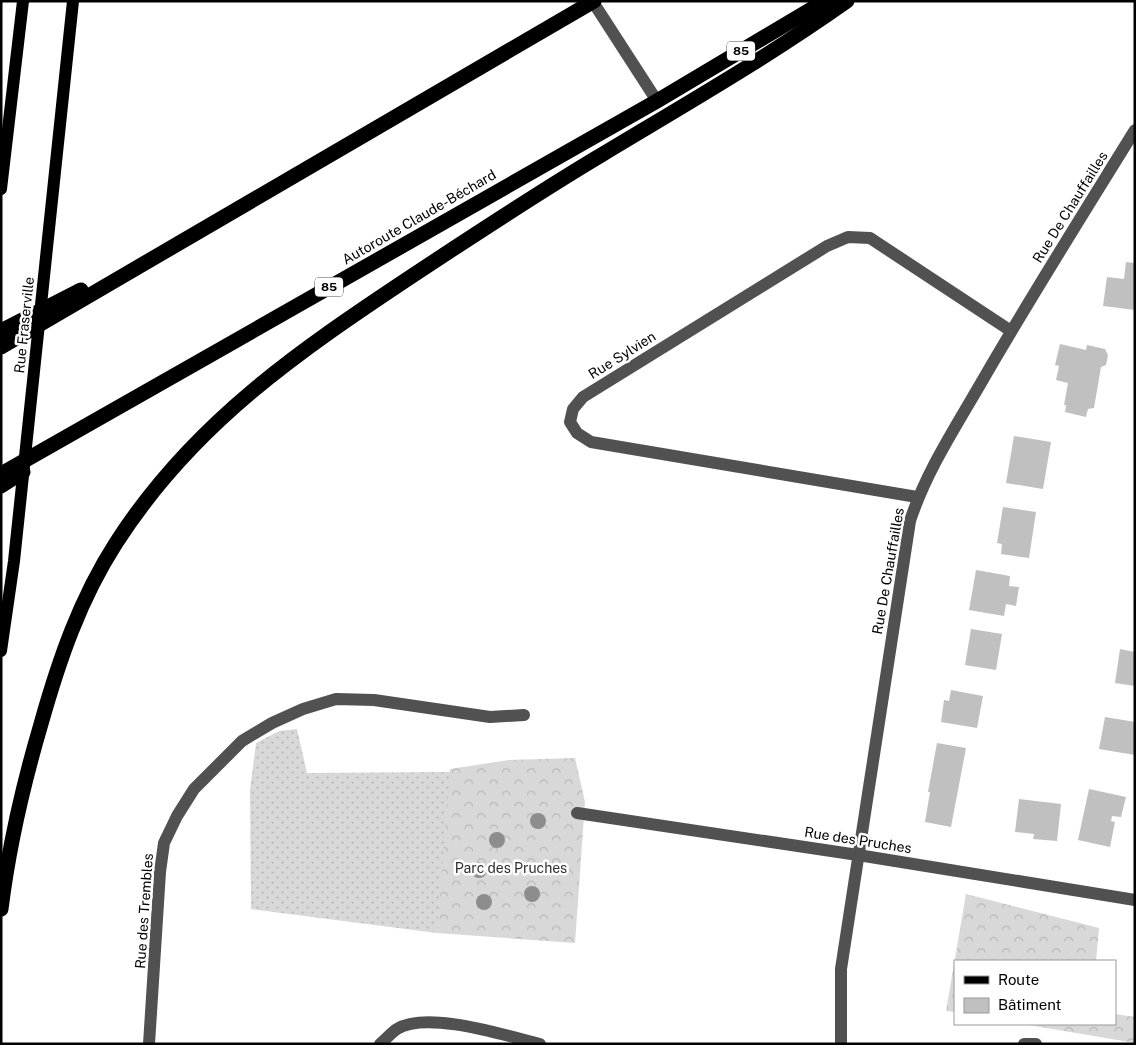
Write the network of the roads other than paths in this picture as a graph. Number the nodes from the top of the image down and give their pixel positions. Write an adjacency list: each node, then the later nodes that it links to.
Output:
1 (23, 1): 8 (main road)
2 (73, 1): 17 (main road, Rue Fraserville)
3 (594, 1): 6 (street); 9 (highway)
4 (825, 1): 6 (highway, Autoroute Claude-Béchard / 85)
5 (847, 1): 22 (highway)
6 (658, 101): 13 (highway, Autoroute Claude-Béchard / 85)
7 (1135, 130): 11 (street, Rue De Chauffailles)
8 (1, 189)
9 (235, 210): 10 (highway); 12 (highway)
10 (1, 331)
11 (1011, 331): 16 (street, Rue De Chauffailles); 16 (street, Rue Sylvien)
12 (1, 347)
13 (182, 370): 14 (highway, Autoroute Claude-Béchard / 85); 15 (highway)
14 (1, 474)
15 (1, 486)
16 (917, 497): 20 (street, Rue De Chauffailles)
17 (1, 651)
18 (524, 715): 23 (street, Rue des Trembles)
19 (577, 813): 20 (street, Rue des Pruches)
20 (858, 855): 21 (street, Rue des Pruches); 26 (street, Rue De Chauffailles)
21 (1135, 900)
22 (1, 909)
23 (149, 1044)
24 (380, 1044): 25 (street)
25 (540, 1044)
26 (841, 1044)
27 (1024, 1044): 28 (street)
28 (1036, 1044)

